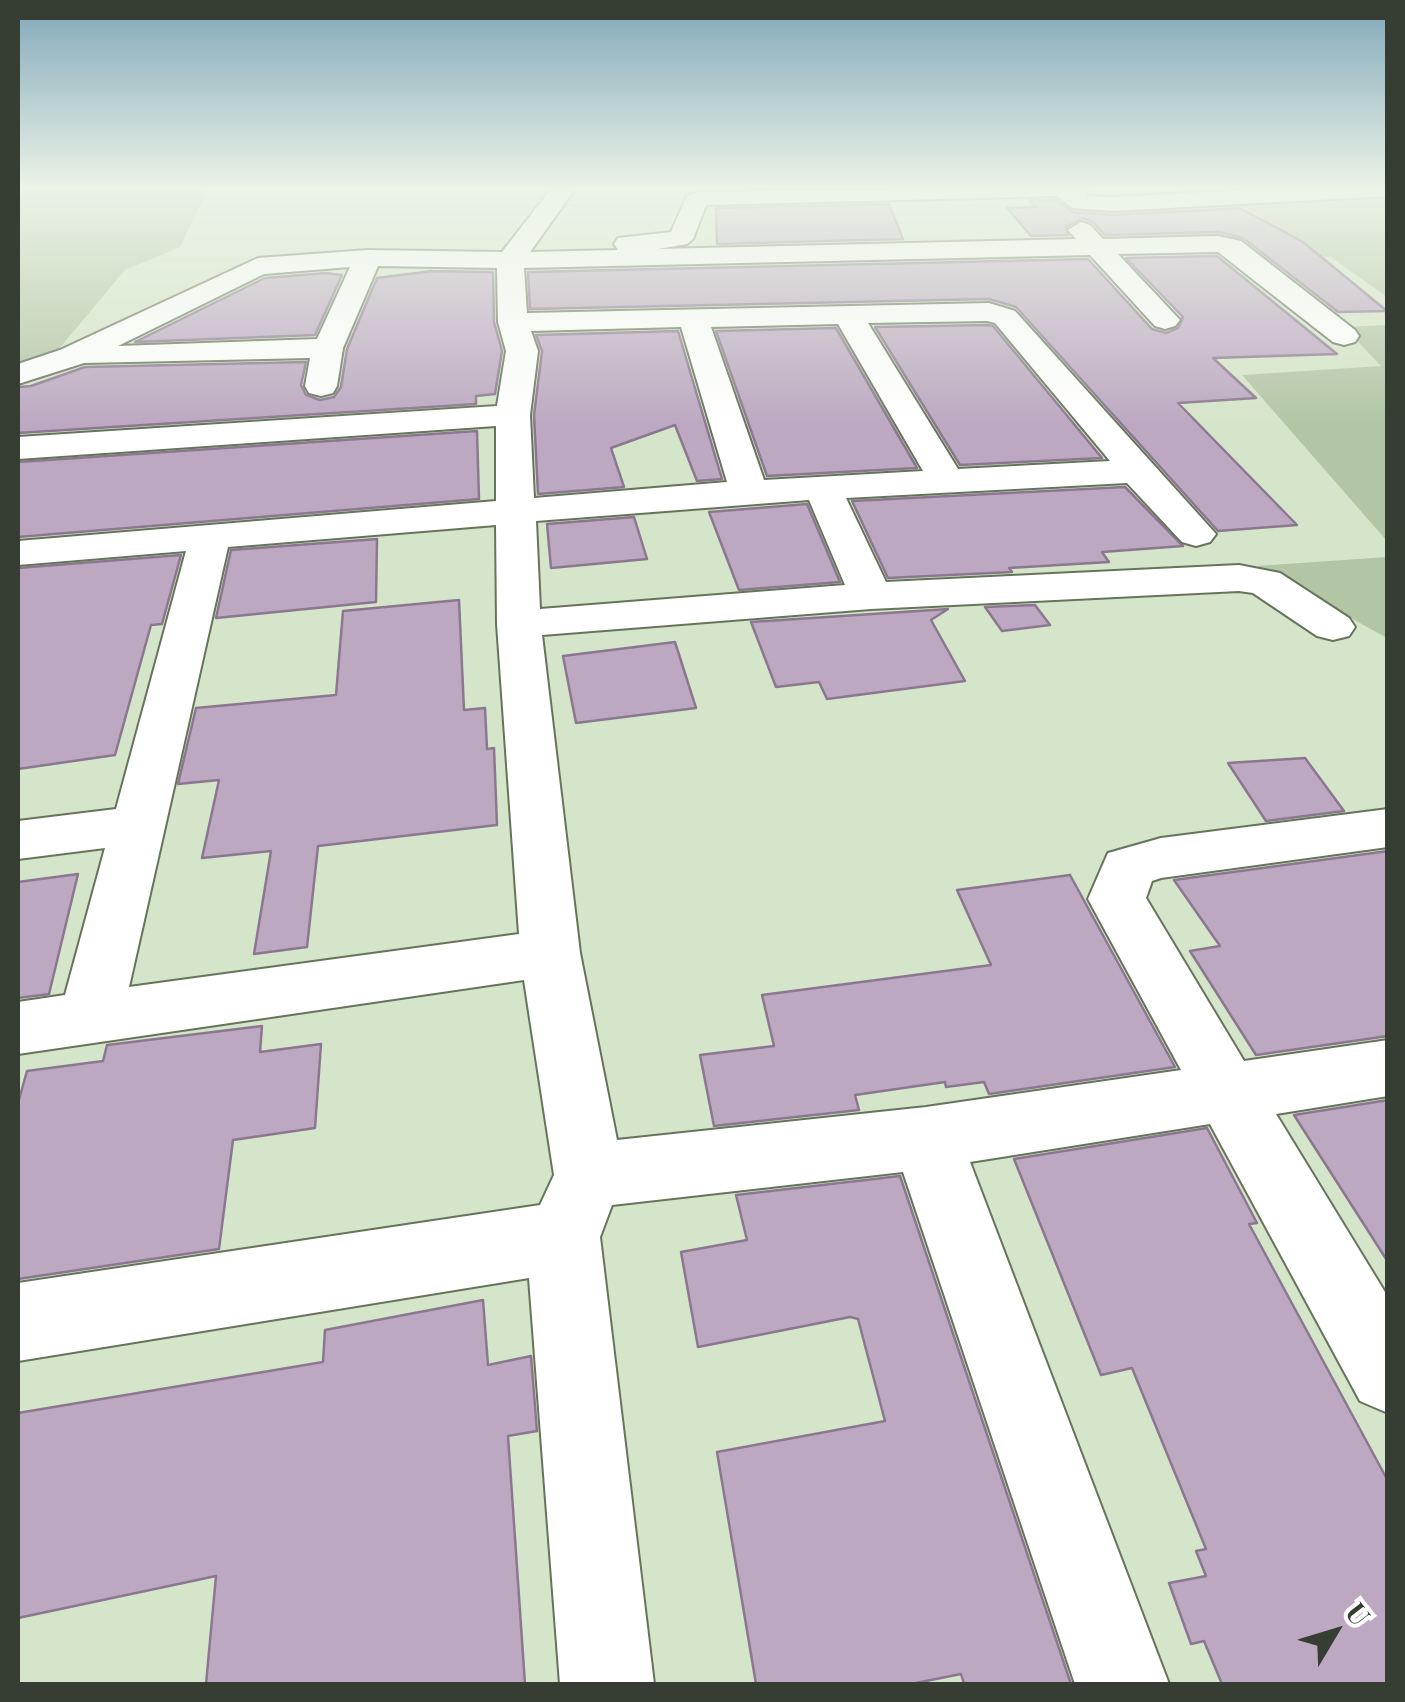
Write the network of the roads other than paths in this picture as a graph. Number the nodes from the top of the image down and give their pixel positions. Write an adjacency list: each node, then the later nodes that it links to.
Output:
1 (253, 268): 12 (street)
2 (363, 268): 11 (street)
3 (515, 268): 9 (street)
4 (1117, 268): 8 (street)
5 (1260, 268): 10 (street)
6 (848, 315): 7 (street); 17 (street); 18 (street)
7 (693, 318): 9 (street); 20 (street)
8 (1166, 320)
9 (513, 322): 14 (street)
10 (1344, 336)
11 (328, 348): 12 (street); 15 (street)
12 (70, 357): 13 (street)
13 (18, 374)
14 (513, 415): 15 (street); 21 (street)
15 (314, 427): 16 (street)
16 (18, 448)
17 (1136, 471): 18 (street); 22 (street)
18 (947, 482): 19 (street)
19 (823, 489): 20 (street); 25 (street)
20 (749, 492): 21 (street)
21 (517, 510): 23 (street); 26 (street)
22 (1196, 534)
23 (210, 538): 24 (street); 28 (street)
24 (18, 552)
25 (871, 596): 26 (street); 27 (street)
26 (520, 624): 31 (street)
27 (1333, 627)
28 (140, 825): 30 (street); 32 (street)
29 (1388, 828): 35 (street)
30 (18, 840)
31 (550, 953): 32 (street); 37 (street)
32 (90, 1018): 33 (street)
33 (18, 1028)
34 (1388, 1068): 35 (street)
35 (1228, 1093): 36 (street); 39 (street)
36 (926, 1138): 37 (street); 41 (street)
37 (576, 1206): 38 (street); 40 (street)
38 (18, 1322)
39 (1388, 1373)
40 (608, 1684)
41 (1122, 1684)

